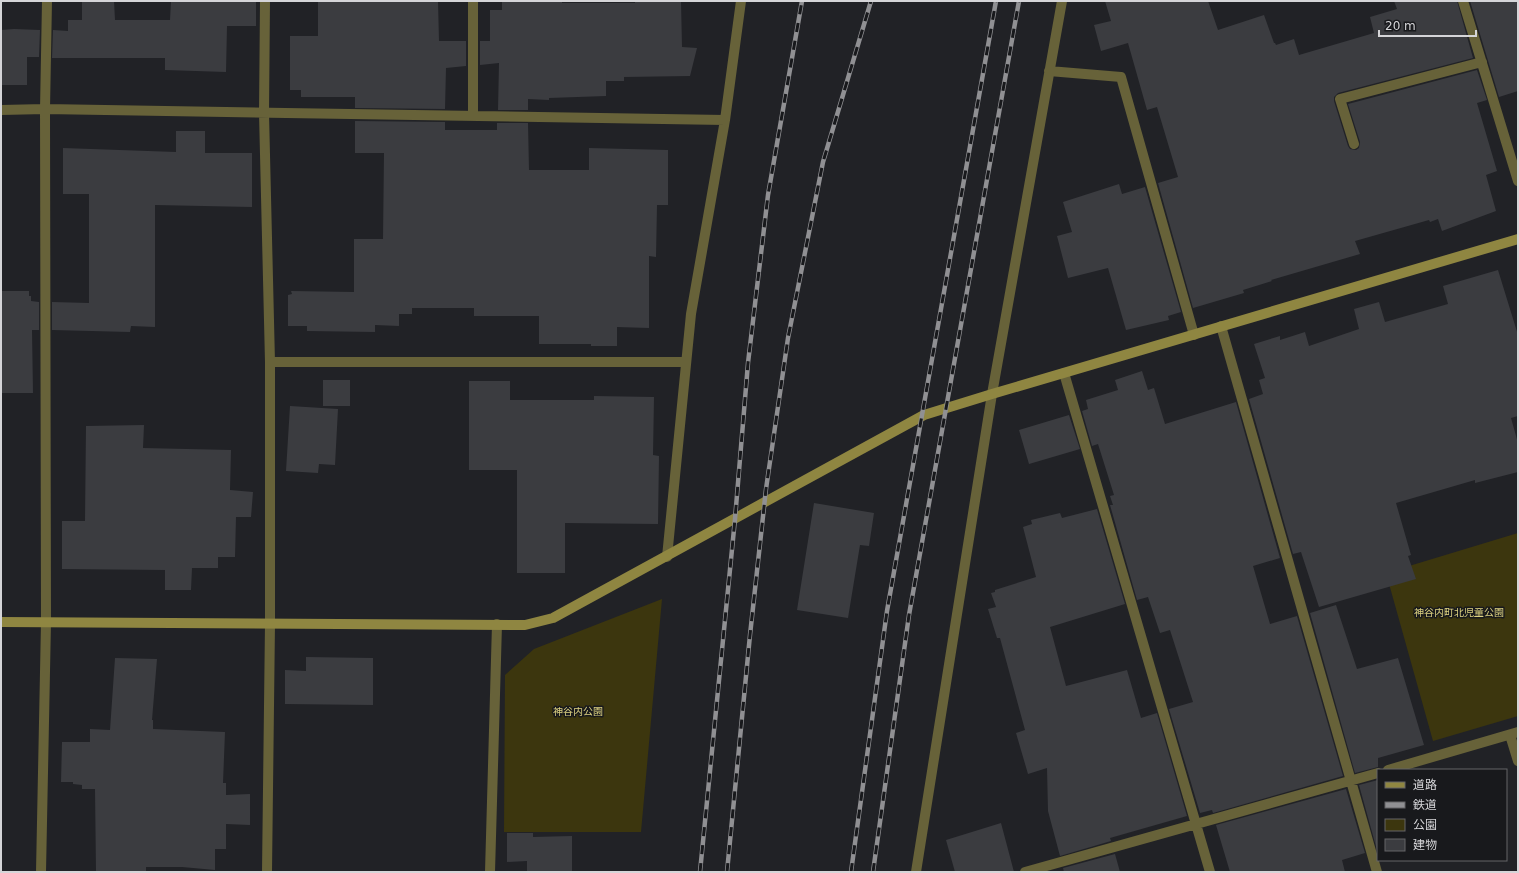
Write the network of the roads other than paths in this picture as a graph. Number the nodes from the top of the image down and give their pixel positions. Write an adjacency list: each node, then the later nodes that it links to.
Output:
1 (47, 1): 9 (street)
2 (265, 1): 11 (street)
3 (473, 1): 12 (street)
4 (741, 1): 13 (street)
5 (1062, 1): 8 (street)
6 (1463, 1): 7 (street)
7 (1482, 62): 14 (street); 15 (street)
8 (1049, 71): 18 (street); 22 (street)
9 (45, 109): 10 (street); 11 (street); 25 (street)
10 (1, 110)
11 (264, 113): 12 (street); 19 (street)
12 (473, 116): 13 (street)
13 (725, 120): 20 (street)
14 (1354, 144)
15 (1518, 181)
16 (1518, 239): 17 (street)
17 (1221, 326): 18 (street); 32 (street)
18 (1194, 335): 21 (street)
19 (270, 362): 20 (street); 26 (street)
20 (686, 362): 23 (street)
21 (1064, 373): 22 (street); 33 (street)
22 (992, 394): 23 (street); 38 (street)
23 (667, 557): 27 (street)
24 (1, 622): 25 (street)
25 (46, 622): 26 (street); 35 (street)
26 (270, 622): 27 (street); 36 (street)
27 (496, 624): 37 (street)
28 (1514, 734): 29 (street); 30 (street)
29 (1518, 761)
30 (1392, 769)
31 (1377, 773): 32 (street)
32 (1350, 781): 33 (street); 41 (street)
33 (1197, 824): 34 (street); 40 (street)
34 (1040, 870): 39 (street)
35 (41, 872)
36 (268, 872)
37 (490, 872)
38 (916, 872)
39 (1025, 872)
40 (1210, 872)
41 (1377, 872)

